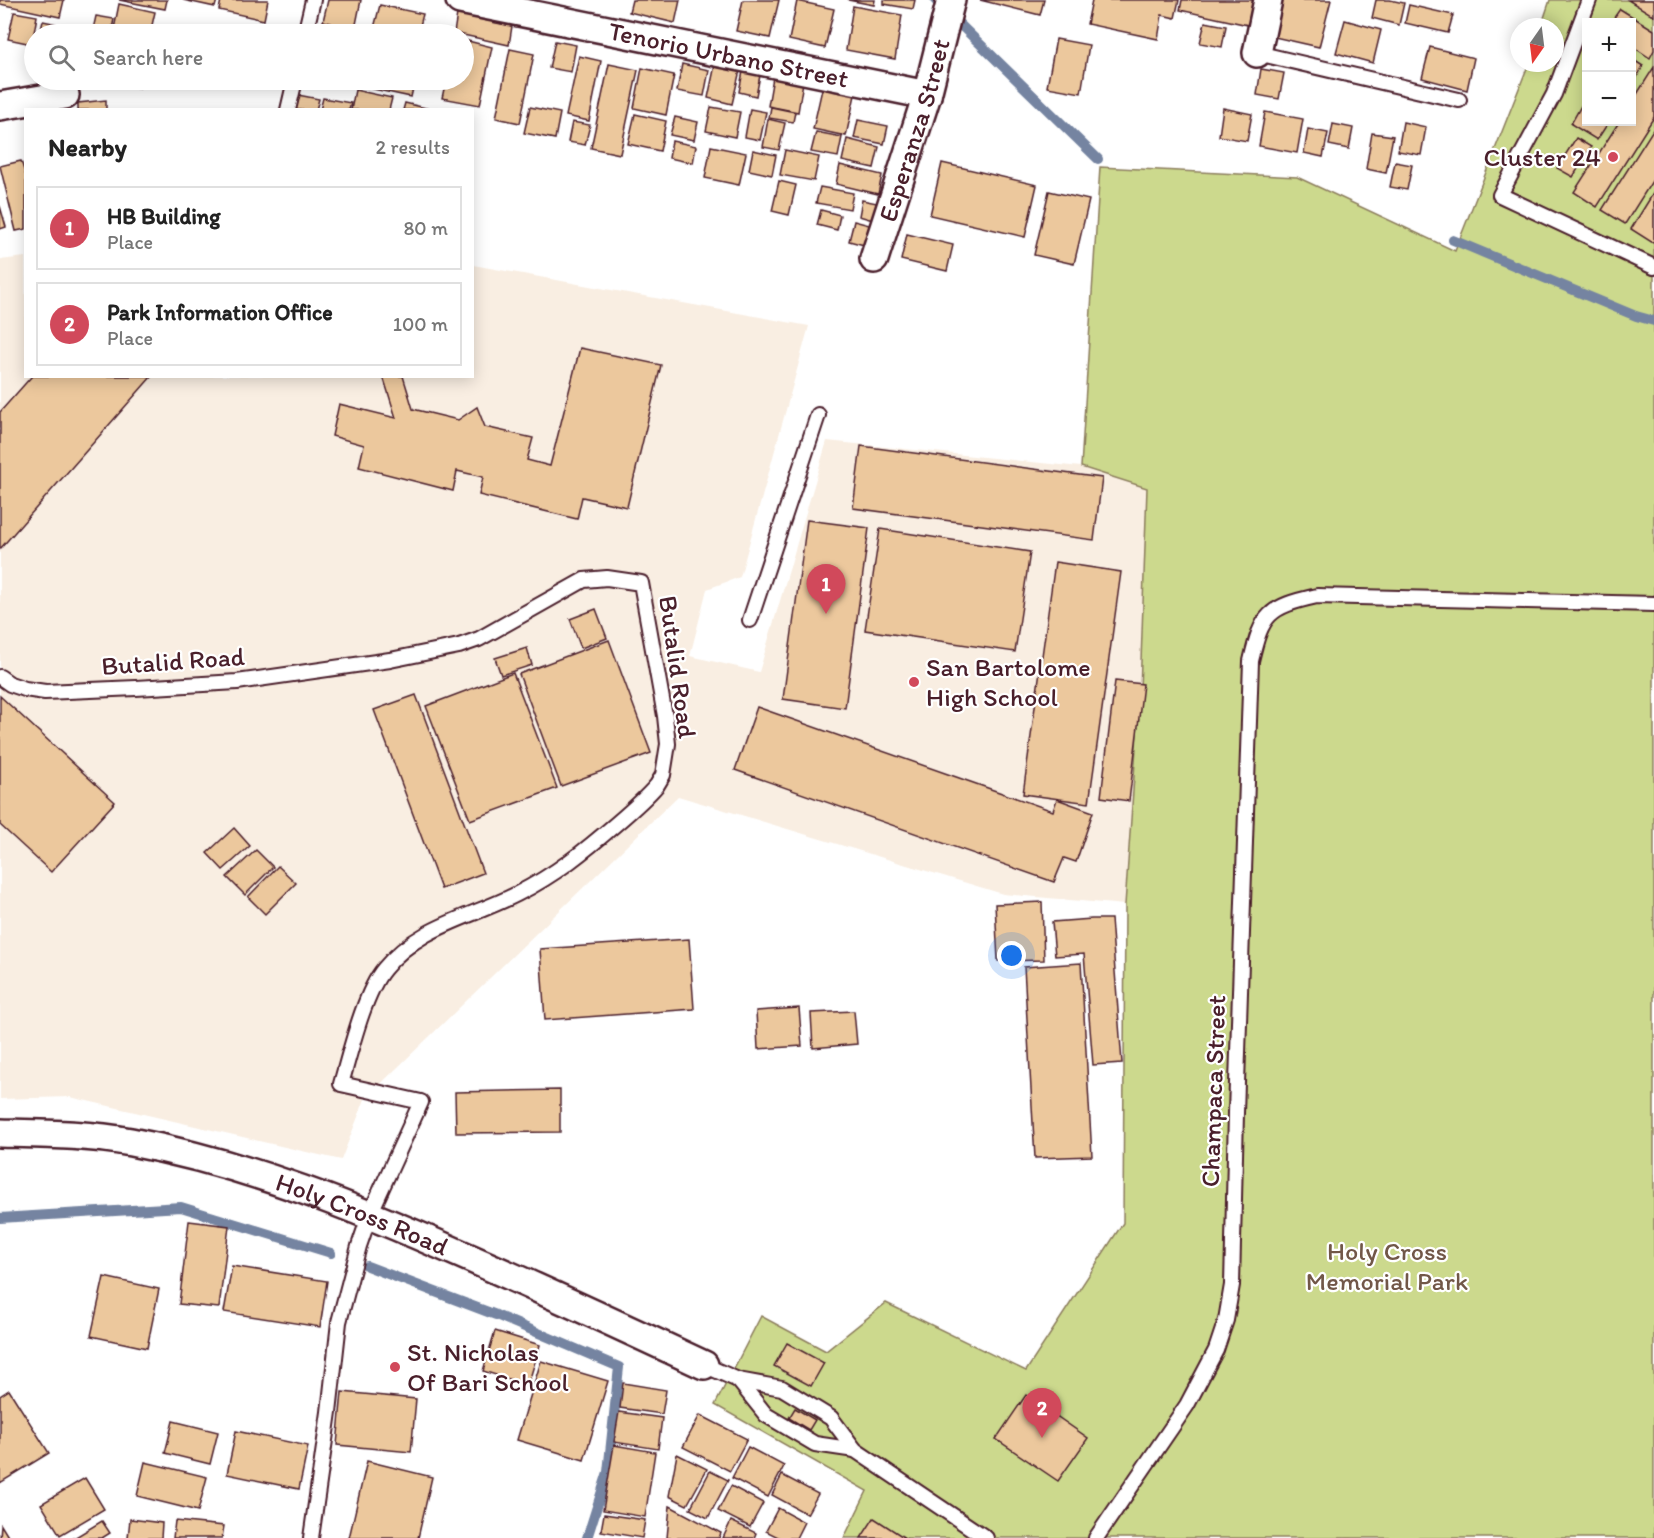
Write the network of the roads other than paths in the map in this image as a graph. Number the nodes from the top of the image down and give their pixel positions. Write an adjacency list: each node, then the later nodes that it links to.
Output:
1 (313, 0): 7 (lane)
2 (460, 0): 6 (street, Tenorio Urbano Street)
3 (951, 0): 11 (street, Esperanza Street)
4 (1268, 0): 8 (street)
5 (1588, 0): 16 (lane)
6 (502, 4): 11 (street, Tenorio Urbano Street)
7 (307, 24)
8 (1257, 52): 12 (lane)
9 (293, 90): 14 (lane)
10 (65, 95): 13 (street)
11 (927, 95): 15 (street, Esperanza Street)
12 (1459, 100)
13 (0, 106)
14 (288, 108)
15 (874, 259)
16 (1654, 267)
17 (818, 415): 19 (lane)
18 (1654, 604): 28 (lane, Champaca Street)
19 (750, 620)
20 (0, 677): 22 (lane, Butalid Road)
21 (0, 1133): 22 (street, Holy Cross Road)
22 (370, 1214): 23 (street, Holy Cross Road); 26 (lane)
23 (704, 1365): 24 (lane)
24 (738, 1380): 25 (lane); 25 (lane)
25 (855, 1450): 27 (lane)
26 (311, 1538)
27 (986, 1538)
28 (1096, 1538)

